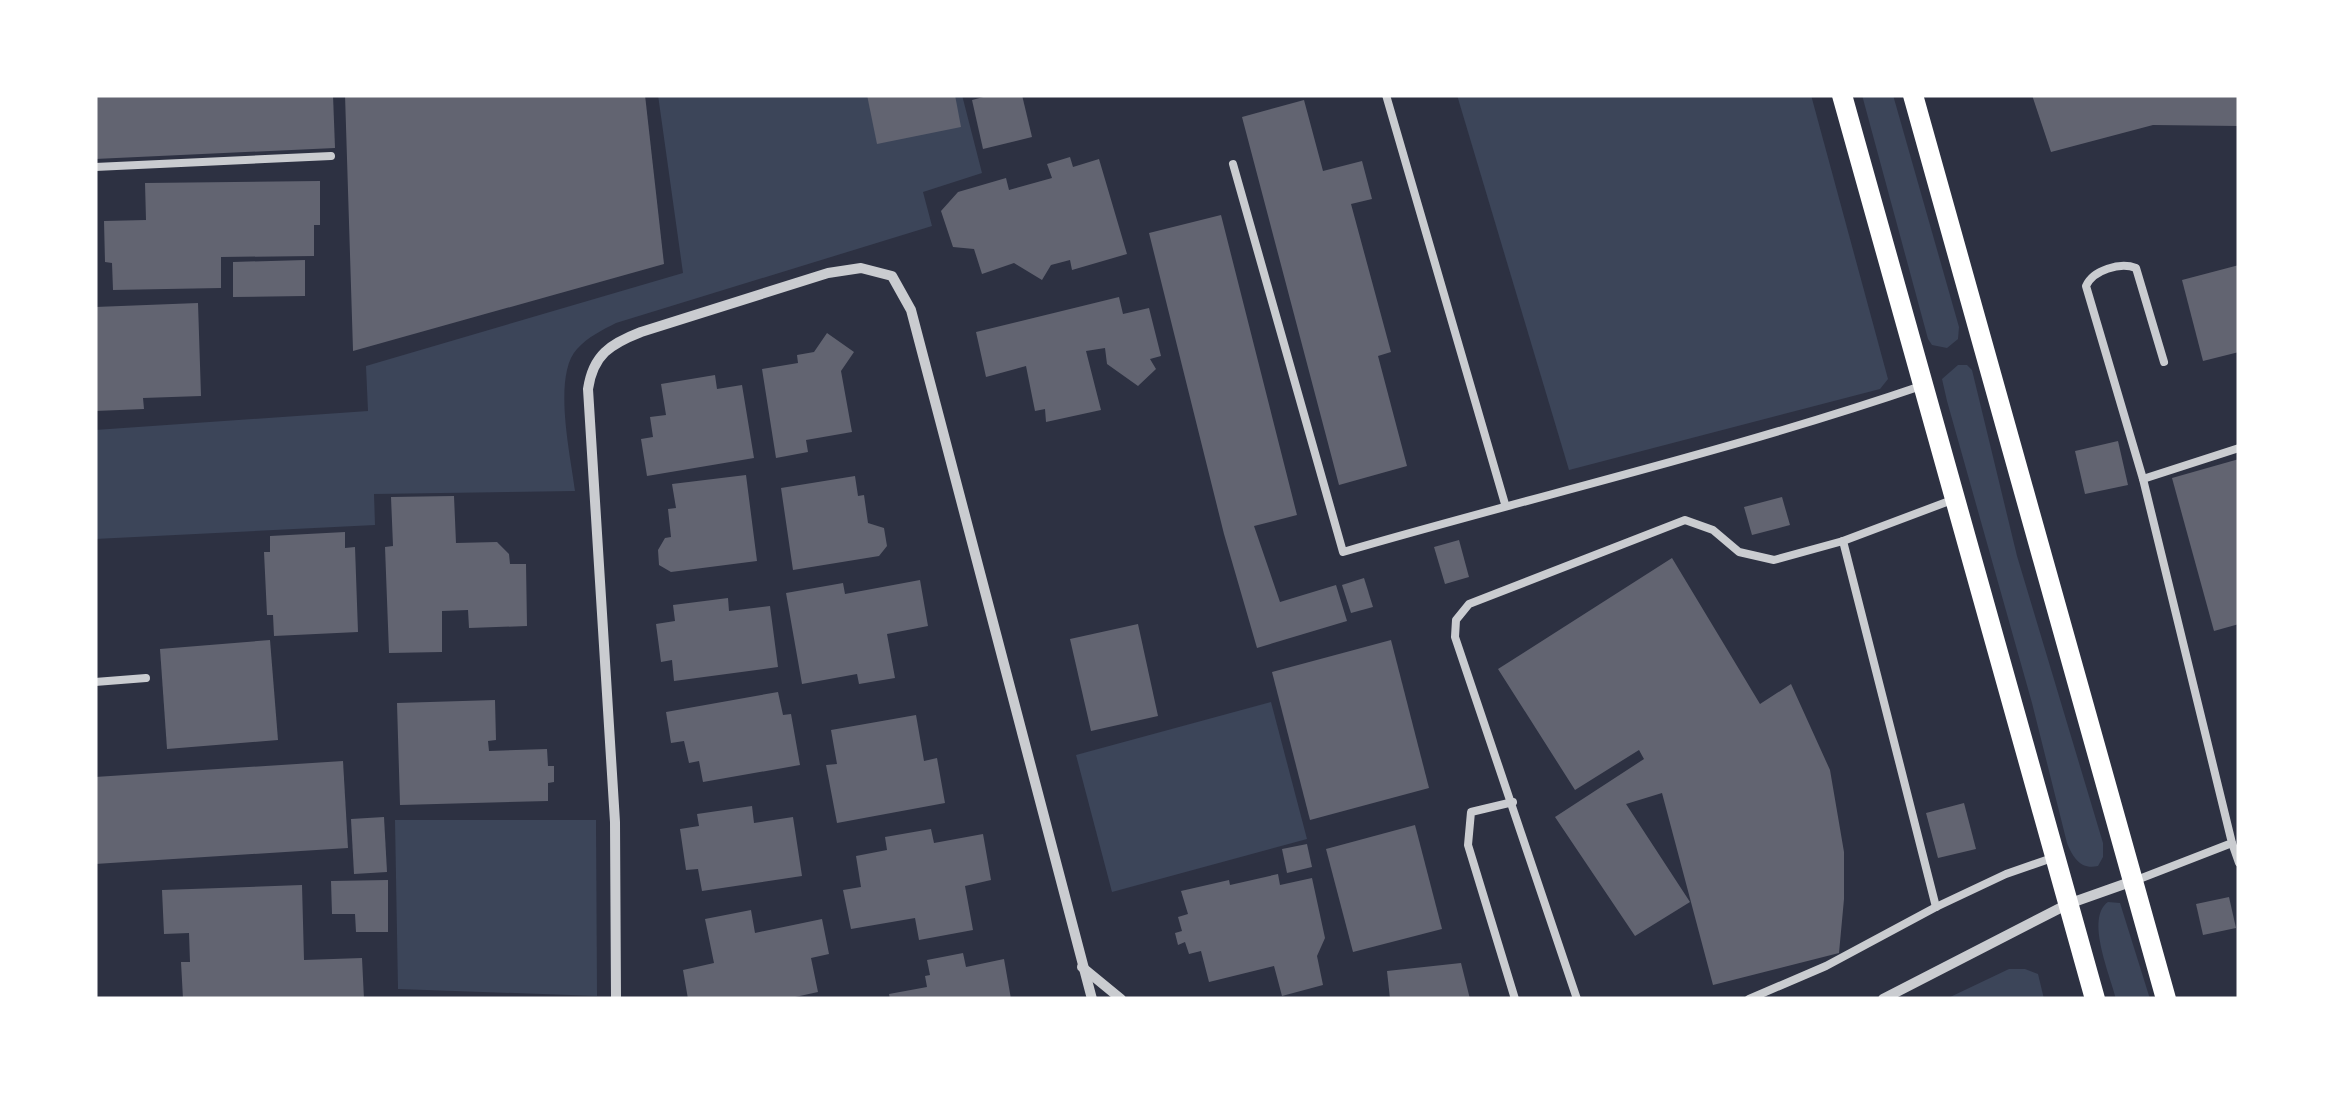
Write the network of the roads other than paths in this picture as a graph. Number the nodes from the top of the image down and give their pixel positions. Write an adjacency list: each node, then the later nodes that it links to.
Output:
1 (1386, 95): 12 (lane)
2 (1842, 95): 8 (main road)
3 (1912, 95): 20 (main road)
4 (330, 156): 6 (lane)
5 (1232, 164): 12 (lane)
6 (95, 167)
7 (2164, 362): 10 (lane)
8 (1925, 385): 11 (main road); 12 (lane)
9 (2239, 448): 10 (lane)
10 (2143, 478): 17 (lane)
11 (1956, 498): 13 (lane); 18 (main road)
12 (1505, 504)
13 (1842, 541): 16 (lane); 22 (lane)
14 (146, 678): 15 (lane)
15 (95, 682)
16 (1513, 802): 27 (lane); 28 (lane)
17 (2232, 843): 19 (lane); 20 (lane)
18 (2055, 857): 21 (main road); 22 (lane)
19 (2239, 863)
20 (2134, 881): 21 (street); 32 (main road)
21 (2068, 904): 30 (street); 31 (main road)
22 (1936, 907): 29 (lane)
23 (1081, 967): 24 (street); 25 (street); 26 (street)
24 (616, 999)
25 (1092, 999)
26 (1121, 999)
27 (1515, 999)
28 (1577, 999)
29 (1749, 999)
30 (1883, 999)
31 (2095, 999)
32 (2166, 999)

